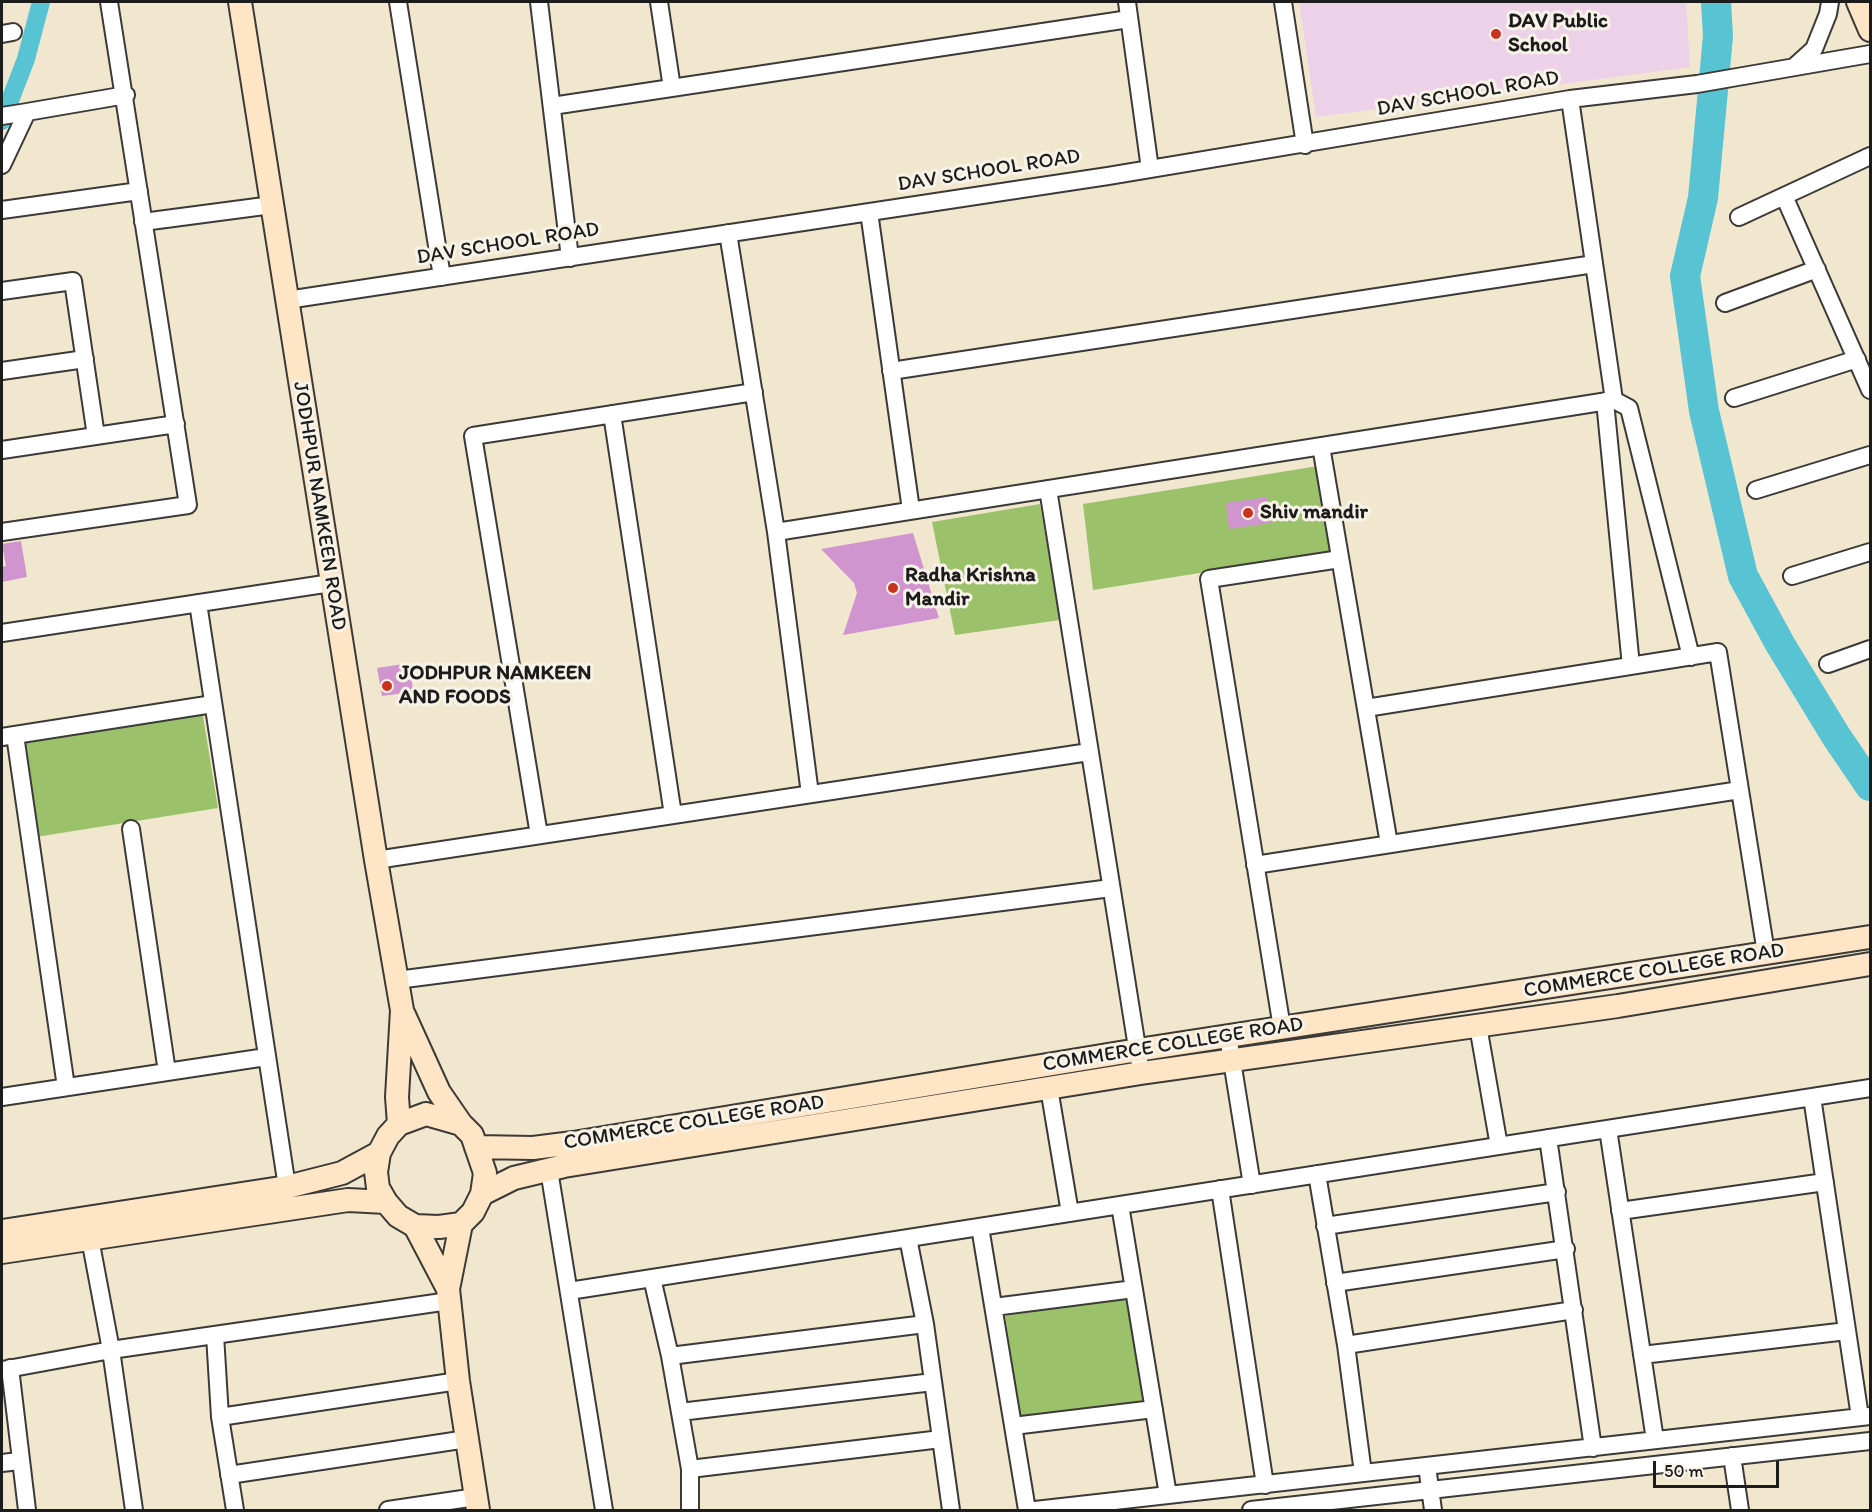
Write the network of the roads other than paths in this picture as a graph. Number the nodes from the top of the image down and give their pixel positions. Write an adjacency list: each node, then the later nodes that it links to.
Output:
1 (109, 2): 15 (street)
2 (240, 2): 25 (street, JODHPUR NAMKEEN ROAD)
3 (398, 2): 34 (street)
4 (539, 2): 17 (street)
5 (659, 2): 14 (street)
6 (1127, 2): 10 (street)
7 (1283, 2): 19 (street)
8 (1830, 2): 13 (street)
9 (1858, 2): 11 (street)
10 (1130, 19): 14 (street); 22 (street)
11 (1870, 30)
12 (1870, 54): 13 (street, DAV SCHOOL ROAD)
13 (1794, 67): 16 (street, DAV SCHOOL ROAD)
14 (672, 88): 17 (street)
15 (126, 95): 18 (street); 23 (street)
16 (1570, 99): 19 (street, DAV SCHOOL ROAD); 32 (street)
17 (552, 106): 31 (street)
18 (14, 114): 21 (street)
19 (1305, 145): 22 (street, DAV SCHOOL ROAD)
20 (1870, 156): 24 (street)
21 (2, 165)
22 (1150, 169): 27 (street, DAV SCHOOL ROAD)
23 (139, 191): 26 (street); 29 (street)
24 (1784, 196): 28 (street); 33 (street)
25 (272, 205): 29 (street); 36 (street, JODHPUR NAMKEEN ROAD)
26 (2, 210)
27 (869, 212): 30 (street, DAV SCHOOL ROAD); 41 (street)
28 (1739, 217)
29 (143, 222): 47 (street)
30 (728, 233): 31 (street, DAV SCHOOL ROAD); 43 (street)
31 (570, 258): 34 (street, DAV SCHOOL ROAD)
32 (1594, 264): 41 (street); 45 (street)
33 (1817, 269): 37 (street); 39 (street)
34 (442, 277): 36 (street, DAV SCHOOL ROAD)
35 (2, 291): 38 (street)
36 (287, 300): 60 (street, JODHPUR NAMKEEN ROAD)
37 (1725, 303)
38 (85, 359): 40 (street); 48 (street)
39 (1857, 359): 42 (street); 44 (street)
40 (2, 371)
41 (891, 371): 54 (street)
42 (1870, 390)
43 (754, 392): 46 (street); 56 (street)
44 (1734, 398)
45 (1610, 400): 49 (street); 64 (street); 66 (street)
46 (612, 414): 73 (street); 75 (street)
47 (176, 424): 48 (street); 55 (street)
48 (96, 436): 50 (street)
49 (1321, 446): 52 (street); 58 (street)
50 (2, 450)
51 (1870, 455): 53 (street)
52 (1048, 489): 54 (street); 70 (street)
53 (1756, 490)
54 (911, 510): 56 (street)
55 (2, 532)
56 (776, 532): 72 (street)
57 (1870, 552): 59 (street)
58 (1340, 559): 68 (street); 78 (street)
59 (1792, 576)
60 (332, 583): 61 (street); 77 (street, JODHPUR NAMKEEN ROAD)
61 (198, 603): 62 (street); 67 (street)
62 (2, 633)
63 (1870, 649): 65 (street)
64 (1690, 657): 66 (street); 71 (street)
65 (1828, 664)
66 (1631, 666): 68 (street)
67 (213, 704): 69 (street); 89 (street)
68 (1366, 708): 76 (street)
69 (8, 736): 93 (street)
70 (1089, 752): 72 (street); 79 (street)
71 (1740, 790): 76 (street); 81 (street)
72 (810, 794): 73 (street)
73 (673, 815): 75 (street)
74 (131, 830): 91 (street)
75 (539, 835): 77 (street)
76 (1389, 844): 78 (street)
77 (376, 860): 83 (street, JODHPUR NAMKEEN ROAD)
78 (1255, 865): 86 (street)
79 (1111, 888): 83 (street); 88 (street)
80 (1870, 937): 81 (street, COMMERCE COLLEGE ROAD)
81 (1766, 953): 86 (street, COMMERCE COLLEGE ROAD)
82 (1870, 964): 85 (street)
83 (397, 980): 84 (street, JODHPUR NAMKEEN ROAD)
84 (402, 1011): 98 (street); 99 (street)
85 (1478, 1026): 90 (street); 102 (street)
86 (1282, 1028): 87 (street, COMMERCE COLLEGE ROAD)
87 (1228, 1036): 88 (street, COMMERCE COLLEGE ROAD); 90 (street)
88 (1138, 1050): 92 (street); 103 (street, COMMERCE COLLEGE ROAD)
89 (266, 1057): 91 (street); 109 (street)
90 (1232, 1060): 92 (street); 108 (street)
91 (167, 1072): 93 (street)
92 (1141, 1073): 94 (street)
93 (66, 1087): 96 (street)
94 (1048, 1088): 105 (street); 116 (street)
95 (1870, 1088): 97 (street)
96 (2, 1097)
97 (1812, 1097): 100 (street); 107 (street)
98 (399, 1124): 99 (street); 104 (street)
99 (460, 1124): 103 (street)
100 (1608, 1129): 101 (street); 115 (street)
101 (1548, 1138): 102 (street); 111 (street)
102 (1499, 1146): 106 (street)
103 (476, 1147): 112 (street)
104 (379, 1153): 109 (street); 113 (street)
105 (549, 1170): 112 (street); 129 (street)
106 (1317, 1174): 108 (street); 119 (street)
107 (1825, 1182): 115 (street); 134 (street)
108 (1252, 1185): 110 (street)
109 (287, 1187): 121 (street)
110 (1220, 1189): 114 (street); 160 (street)
111 (1557, 1192): 119 (street); 124 (street)
112 (482, 1194): 117 (street)
113 (386, 1202): 118 (street); 121 (street)
114 (1120, 1205): 116 (street); 128 (street)
115 (1620, 1211): 138 (street)
116 (1070, 1213): 120 (street)
117 (461, 1224): 118 (street); 130 (street)
118 (415, 1226): 130 (street)
119 (1325, 1226): 127 (street)
120 (980, 1227): 123 (street); 131 (street)
121 (88, 1228): 122 (street); 125 (street); 137 (street)
122 (2, 1231)
123 (908, 1238): 126 (street); 133 (street)
124 (1566, 1249): 127 (street); 132 (street)
125 (2, 1252)
126 (652, 1278): 129 (street); 139 (street)
127 (1335, 1283): 136 (street)
128 (1134, 1289): 131 (street); 143 (street)
129 (568, 1291): 169 (street)
130 (448, 1295): 135 (street); 141 (street)
131 (994, 1307): 147 (street)
132 (1574, 1310): 136 (street); 152 (street)
133 (925, 1324): 139 (street); 142 (street)
134 (1848, 1331): 138 (street); 145 (street)
135 (215, 1335): 137 (street); 146 (street)
136 (1346, 1345): 158 (street)
137 (111, 1350): 140 (street); 166 (street)
138 (1642, 1355): 150 (street)
139 (670, 1356): 144 (street)
140 (6, 1369): 154 (street)
141 (458, 1381): 146 (street); 148 (street)
142 (933, 1382): 144 (street); 149 (street)
143 (1154, 1409): 147 (street); 162 (street)
144 (680, 1412): 157 (street)
145 (1865, 1417): 150 (street)
146 (220, 1418): 159 (street)
147 (1013, 1426): 172 (street)
148 (467, 1439): 159 (street); 163 (street)
149 (941, 1439): 157 (street); 171 (street)
150 (1655, 1440): 152 (street)
151 (1870, 1441): 153 (street)
152 (1593, 1448): 156 (street)
153 (1732, 1456): 161 (street); 176 (street)
154 (19, 1461): 155 (street); 165 (street)
155 (2, 1464)
156 (1427, 1466): 158 (street); 161 (street)
157 (690, 1469): 170 (street)
158 (1364, 1473): 160 (street)
159 (229, 1475): 167 (street)
160 (1265, 1485): 162 (street)
161 (1430, 1490): 164 (street); 175 (street)
162 (1168, 1496): 173 (street)
163 (477, 1504): 168 (street)
164 (1311, 1507): 174 (street)
165 (27, 1510)
166 (134, 1510)
167 (235, 1510)
168 (388, 1510)
169 (604, 1510)
170 (690, 1510)
171 (951, 1510)
172 (1027, 1510)
173 (1035, 1510)
174 (1251, 1510)
175 (1433, 1510)
176 (1740, 1510)

